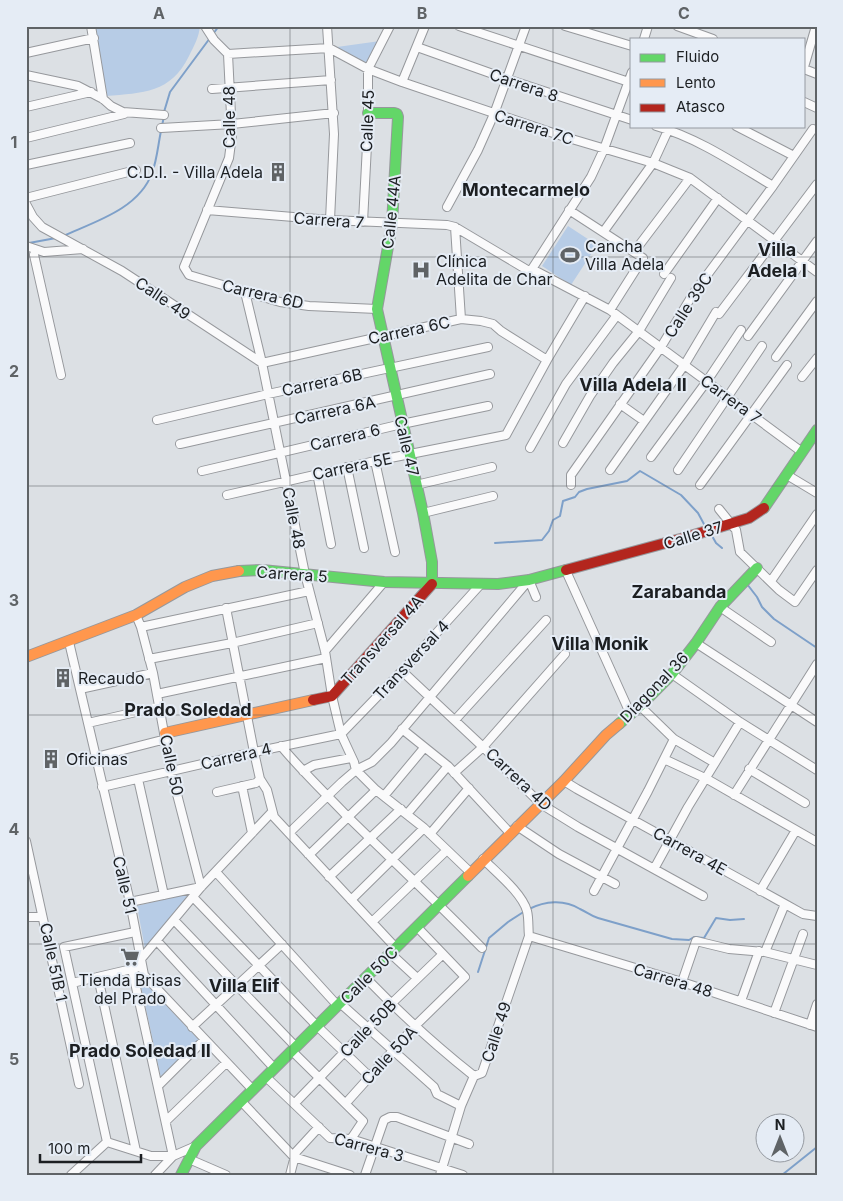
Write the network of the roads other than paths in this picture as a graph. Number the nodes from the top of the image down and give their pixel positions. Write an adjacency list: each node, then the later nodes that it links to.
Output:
1 (92, 26): 13 (street)
2 (327, 26): 18 (street)
3 (390, 26): 22 (street, Calle 45)
4 (425, 26): 16 (street)
5 (459, 26): 17 (street)
6 (526, 26): 17 (street)
7 (565, 26): 15 (street)
8 (648, 26): 14 (street)
9 (677, 26): 12 (street)
10 (816, 26): 21 (street)
11 (206, 28): 20 (street)
12 (700, 33)
13 (94, 38): 19 (street); 31 (street)
14 (644, 38)
15 (630, 45)
16 (417, 47): 25 (street, Carrera 8); 26 (street)
17 (519, 47): 25 (street); 27 (street)
18 (329, 48): 20 (street); 22 (street, Carrera 7C); 24 (street)
19 (26, 53)
20 (228, 54): 28 (street, Calle 48)
21 (806, 61)
22 (368, 69): 26 (street, Carrera 7C); 34 (street, Calle 45)
23 (26, 75): 30 (street)
24 (331, 80): 28 (street); 33 (street)
25 (507, 80): 36 (street); 38 (street, Carrera 8)
26 (402, 82): 36 (street, Carrera 7C)
27 (630, 82): 38 (street)
28 (230, 87): 29 (street); 40 (street, Calle 48)
29 (212, 89)
30 (91, 92): 31 (street); 32 (street)
31 (103, 99): 37 (street)
32 (26, 107)
33 (334, 113): 40 (street); 61 (street)
34 (368, 113): 63 (street, Calle 45); 64 (street, Calle 44A)
35 (124, 114): 45 (street)
36 (494, 114): 47 (street, Carrera 7C); 58 (street)
37 (164, 115)
38 (616, 115): 39 (street, Carrera 8); 47 (street)
39 (630, 119)
40 (232, 124): 41 (street); 59 (street, Calle 48)
41 (161, 128)
42 (669, 128): 49 (street); 54 (street)
43 (740, 128): 48 (street)
44 (815, 130): 48 (street, Calle 39C)
45 (26, 138)
46 (130, 143): 50 (street)
47 (604, 149): 49 (street, Carrera 7C); 60 (street)
48 (794, 156): 54 (street, Calle 39C)
49 (653, 163): 52 (street, Carrera 7C); 66 (street)
50 (26, 165)
51 (136, 170): 55 (street)
52 (690, 178): 56 (street, Carrera 7C); 71 (street)
53 (817, 184): 67 (street)
54 (773, 186): 62 (street, Calle 39C)
55 (26, 198)
56 (718, 198): 62 (street, Carrera 7C); 84 (street)
57 (26, 204): 70 (street, Calle 49)
58 (447, 208)
59 (207, 210): 61 (street, Carrera 7); 74 (street, Calle 48)
60 (569, 210): 66 (street); 75 (street)
61 (330, 220): 63 (street, Carrera 7)
62 (748, 220): 67 (street, Carrera 7C); 87 (street, Calle 39C)
63 (363, 222): 64 (street, Carrera 7)
64 (392, 224): 65 (street, Carrera 7); 80 (street, Calle 44A)
65 (455, 227): 75 (street, Carrera 7); 82 (street)
66 (604, 232): 71 (street)
67 (774, 241): 73 (street, Carrera 7C); 94 (street)
68 (817, 241): 73 (street)
69 (26, 246): 70 (street)
70 (85, 249): 93 (street, Calle 49)
71 (634, 252): 81 (street)
72 (34, 255): 98 (street)
73 (802, 260): 76 (street, Carrera 7C); 86 (street)
74 (184, 267): 77 (street, Carrera 6D)
75 (531, 270): 78 (street, Carrera 7)
76 (817, 272)
77 (245, 292): 80 (street, Carrera 6D); 93 (street, Calle 48)
78 (585, 296): 81 (street, Carrera 7); 92 (street)
79 (817, 301): 90 (street)
80 (377, 309): 85 (street, Calle 47)
81 (614, 312): 84 (street, Carrera 7); 114 (street)
82 (461, 319): 85 (street, Carrera 6C); 92 (street, Carrera 6C)
83 (741, 330): 100 (street)
84 (639, 331): 87 (street, Carrera 7); 112 (street)
85 (383, 336): 93 (street, Carrera 6C); 96 (street, Calle 47)
86 (748, 336)
87 (661, 346): 94 (street, Carrera 7); 104 (street, Calle 39C)
88 (762, 346): 103 (street)
89 (488, 347): 96 (street, Carrera 6B)
90 (776, 357)
91 (817, 358): 99 (street)
92 (547, 360): 117 (street, Carrera 5E)
93 (262, 363): 101 (street, Calle 48)
94 (684, 364): 100 (street, Carrera 7); 108 (street)
95 (787, 365): 106 (street)
96 (390, 367): 101 (street, Carrera 6B); 102 (street, Calle 47)
97 (490, 374): 102 (street, Carrera 6A)
98 (61, 375)
99 (802, 377)
100 (707, 381): 103 (street, Carrera 7); 118 (street)
101 (268, 394): 107 (street, Carrera 6B); 109 (street, Calle 48)
102 (396, 396): 109 (street, Carrera 6A); 110 (street, Calle 47)
103 (728, 397): 106 (street, Carrera 7); 123 (street)
104 (620, 404): 108 (street); 129 (street, Calle 39C)
105 (488, 406): 110 (street, Carrera 6)
106 (752, 414): 116 (street, Carrera 7); 130 (street)
107 (157, 420)
108 (644, 421): 122 (street)
109 (274, 423): 113 (street, Carrera 6A); 115 (street, Calle 48)
110 (402, 424): 115 (street, Carrera 6); 117 (street, Calle 47)
111 (817, 430): 116 (street, Calle 37)
112 (563, 443)
113 (180, 444)
114 (530, 448)
115 (280, 452): 124 (street, Carrera 6); 127 (street, Calle 48)
116 (802, 452): 126 (street, Calle 37)
117 (410, 454): 119 (street, Carrera 5E); 128 (street, Calle 47)
118 (651, 457)
119 (375, 461): 120 (street, Carrera 5E); 140 (street)
120 (348, 467): 125 (street, Carrera 5E); 139 (street)
121 (492, 467): 128 (street)
122 (610, 470)
123 (678, 470)
124 (202, 471)
125 (318, 473): 127 (street, Carrera 5E); 138 (street)
126 (787, 475): 131 (street); 137 (street, Calle 37)
127 (286, 481): 132 (street, Carrera 5E); 144 (street, Calle 48)
128 (416, 485): 135 (street, Calle 47)
129 (571, 485)
130 (700, 485)
131 (817, 493)
132 (227, 495)
133 (493, 496): 135 (street)
134 (719, 509): 137 (street)
135 (423, 513): 148 (street, Calle 47)
136 (817, 514): 146 (street)
137 (732, 524): 141 (street); 143 (street, Calle 37)
138 (331, 544)
139 (364, 548)
140 (395, 552)
141 (756, 568): 146 (street); 152 (street, Diagonal 36)
142 (817, 570): 146 (street)
143 (566, 571): 145 (street, Calle 37); 178 (street)
144 (305, 574): 147 (street, Carrera 5); 150 (street, Calle 48); 154 (street, Carrera 5)
145 (529, 580): 149 (street, Carrera 5); 151 (street); 174 (street)
146 (770, 581)
147 (384, 582): 148 (street, Carrera 5); 162 (street)
148 (432, 584): 149 (street, Carrera 5); 173 (street, Transversal 4A)
149 (480, 585): 167 (street, Transversal 4)
150 (309, 591): 153 (street, Carrera 5); 156 (street, Calle 48)
151 (536, 598)
152 (720, 607): 159 (street); 161 (street, Diagonal 36)
153 (226, 608): 157 (street, Carrera 5); 160 (street)
154 (136, 615): 157 (street, Calle 50); 158 (street, Carrera 5)
155 (546, 620): 180 (street)
156 (318, 623): 160 (street); 162 (street, Calle 48)
157 (141, 627): 165 (street, Calle 50)
158 (69, 642): 164 (street, Carrera 5); 171 (street, Calle 51)
159 (770, 642)
160 (232, 643): 165 (street); 170 (street)
161 (696, 643): 169 (street, Diagonal 36); 176 (street)
162 (325, 654): 170 (street); 173 (street, Calle 48)
163 (565, 654): 190 (street)
164 (26, 657)
165 (149, 659): 168 (street, Calle 50)
166 (817, 664): 176 (street)
167 (402, 672): 174 (street, Carrera 4D); 185 (street, Transversal 4)
168 (153, 673): 171 (street); 172 (street, Calle 50)
169 (672, 674): 175 (street, Diagonal 36); 181 (street)
170 (239, 676): 172 (street); 179 (street)
171 (80, 689): 183 (street, Calle 51)
172 (157, 694): 177 (street, Calle 50)
173 (332, 696): 179 (street); 185 (street, Calle 48)
174 (429, 699): 180 (street, Carrera 4D); 184 (street)
175 (640, 706): 178 (street, Diagonal 36); 187 (street)
176 (791, 706): 182 (street); 188 (street)
177 (158, 707): 183 (street); 186 (street, Calle 50)
178 (630, 713): 207 (street, Diagonal 36)
179 (247, 715): 186 (street); 192 (street)
180 (454, 720): 190 (street, Carrera 4D)
181 (740, 722): 188 (street); 196 (street)
182 (817, 722)
183 (88, 723): 193 (street, Calle 51)
184 (402, 729): 191 (street); 199 (street)
185 (341, 734): 189 (street, Carrera 4); 194 (street, Calle 48)
186 (165, 736): 193 (street); 201 (street, Calle 50)
187 (674, 739): 195 (street); 196 (street)
188 (770, 739): 198 (street); 200 (street)
189 (281, 746): 192 (street, Carrera 4); 202 (street)
190 (484, 746): 203 (street); 217 (street, Carrera 4D)
191 (424, 748): 197 (street); 215 (street)
192 (254, 752): 201 (street, Carrera 4); 205 (street)
193 (96, 757): 209 (street, Calle 51)
194 (352, 758): 199 (street, Calle 48); 202 (street)
195 (664, 759): 206 (street); 222 (street)
196 (715, 763): 206 (street)
197 (448, 766): 203 (street); 220 (street)
198 (749, 769): 213 (street); 216 (street)
199 (356, 770): 211 (street); 214 (street)
200 (817, 770)
201 (171, 771): 204 (street, Carrera 4); 244 (street, Calle 50)
202 (303, 771): 214 (street)
203 (454, 773): 210 (street)
204 (138, 779): 209 (street, Carrera 4); 247 (street)
205 (260, 779): 208 (street); 219 (street)
206 (707, 779): 213 (street); 229 (street)
207 (564, 781): 217 (street, Calle 50C); 222 (street, Carrera 4E)
208 (242, 786): 212 (street); 227 (street)
209 (102, 787): 251 (street, Calle 51)
210 (469, 788): 223 (street); 225 (street)
211 (376, 790): 215 (street); 221 (street)
212 (217, 792)
213 (734, 795): 224 (street)
214 (328, 796): 221 (street); 226 (street)
215 (384, 796): 218 (street)
216 (805, 803)
217 (541, 804): 223 (street, Calle 50C); 232 (street, Carrera 4D)
218 (401, 809): 220 (street); 228 (street)
219 (272, 812): 226 (street); 227 (street)
220 (408, 814): 225 (street)
221 (349, 817): 228 (street); 234 (street)
222 (633, 819): 229 (street, Carrera 4E); 232 (street)
223 (513, 829): 236 (street, Calle 50C); 241 (street)
224 (796, 830): 231 (street); 246 (street)
225 (427, 831): 233 (street); 235 (street)
226 (288, 833): 234 (street)
227 (252, 834): 238 (street)
228 (370, 840): 235 (street); 240 (street)
229 (671, 840): 237 (street); 246 (street, Carrera 4E)
230 (26, 841): 301 (street, Calle 51B 1)
231 (817, 842)
232 (616, 848): 237 (street, Carrera 4D); 241 (street)
233 (447, 850): 239 (street); 242 (street)
234 (308, 854): 240 (street)
235 (392, 860): 242 (street); 250 (street)
236 (484, 860): 239 (street, Calle 50C); 262 (street, Calle 49)
237 (654, 869): 248 (street, Carrera 4D)
238 (216, 872): 244 (street); 264 (street)
239 (470, 872): 253 (street, Calle 50C)
240 (329, 877): 250 (street)
241 (601, 878): 243 (street); 245 (street)
242 (414, 881): 253 (street); 258 (street)
243 (614, 884)
244 (201, 887): 247 (street); 249 (street)
245 (594, 890)
246 (760, 891): 252 (street, Carrera 4E)
247 (164, 895): 251 (street)
248 (703, 896)
249 (194, 897): 257 (street); 271 (street)
250 (351, 900): 258 (street)
251 (130, 902): 260 (street, Calle 51)
252 (785, 904): 255 (street, Carrera 4E); 267 (street)
253 (440, 905): 259 (street, Calle 50C); 265 (street)
254 (40, 916): 256 (street)
255 (817, 916)
256 (26, 917)
257 (174, 920): 263 (street); 279 (street)
258 (372, 922): 266 (street)
259 (417, 928): 266 (street, Calle 50C); 268 (street)
260 (135, 932): 270 (street, Calle 51); 278 (street)
261 (803, 934): 269 (street)
262 (529, 936): 277 (street, Carrera 48); 298 (street, Calle 49)
263 (157, 940): 270 (street); 283 (street)
264 (282, 944): 271 (street); 284 (street)
265 (482, 948)
266 (393, 951): 275 (street, Calle 50C); 276 (street)
267 (762, 952): 269 (street); 277 (street); 280 (street)
268 (443, 954): 276 (street, Calle 50B); 286 (street, Calle 50A)
269 (793, 959): 272 (street); 285 (street)
270 (141, 963): 273 (street); 289 (street, Calle 51)
271 (260, 965): 279 (street); 287 (street)
272 (817, 965)
273 (132, 969): 274 (street); 302 (street)
274 (98, 977): 278 (street); 316 (street)
275 (366, 978): 281 (street); 284 (street, Calle 50C)
276 (417, 978): 281 (street, Calle 50B)
277 (682, 982): 280 (street, Carrera 48)
278 (72, 983): 312 (street)
279 (237, 986): 283 (street); 292 (street)
280 (741, 1001): 285 (street, Carrera 48)
281 (391, 1004): 286 (street); 290 (street, Calle 50B)
282 (817, 1004): 288 (street)
283 (216, 1005): 289 (street); 296 (street)
284 (339, 1005): 287 (street, Calle 50C); 290 (street)
285 (774, 1013): 288 (street, Carrera 48)
286 (416, 1025): 293 (street, Calle 50A); 298 (street)
287 (317, 1026): 292 (street, Calle 50C); 294 (street)
288 (814, 1026)
289 (192, 1027): 291 (street, Calle 51)
290 (368, 1028): 293 (street); 294 (street, Calle 50B)
291 (204, 1040): 295 (street, Calle 51); 302 (street)
292 (294, 1049): 296 (street, Calle 50C); 300 (street)
293 (394, 1051): 297 (street, Calle 50A); 307 (street)
294 (344, 1053): 297 (street); 300 (street, Calle 50B)
295 (226, 1063): 303 (street, Calle 51); 308 (street)
296 (274, 1068): 299 (street, Calle 50C)
297 (369, 1076): 305 (street, Calle 50A)
298 (474, 1076): 307 (street, Calle 49)
299 (266, 1077): 303 (street, Calle 50C); 306 (street, Carrera 3)
300 (321, 1078): 305 (street); 306 (street, Calle 50B)
301 (79, 1084)
302 (158, 1086): 308 (street)
303 (253, 1090): 304 (street, Calle 50C)
304 (241, 1101): 314 (street, Calle 50C); 318 (street)
305 (346, 1103): 311 (street)
306 (295, 1104): 309 (street, Carrera 3)
307 (461, 1106): 310 (street, Calle 49)
308 (166, 1121): 317 (street)
309 (319, 1127): 311 (street, Carrera 3); 318 (street)
310 (450, 1137): 313 (street); 315 (street); 320 (street, Calle 49)
311 (351, 1139): 315 (street, Carrera 3)
312 (107, 1142): 316 (street); 321 (street)
313 (469, 1144)
314 (196, 1146): 317 (street); 319 (street, Calle 50C)
315 (374, 1146): 320 (street, Carrera 3); 327 (street)
316 (136, 1151): 317 (street)
317 (173, 1156): 322 (street)
318 (294, 1157): 325 (street); 326 (street)
319 (189, 1159): 323 (street, Calle 50C); 324 (street)
320 (440, 1171): 328 (street, Carrera 3)
321 (71, 1175)
322 (155, 1175)
323 (181, 1175)
324 (226, 1175)
325 (290, 1175)
326 (350, 1175)
327 (365, 1175)
328 (463, 1175)

